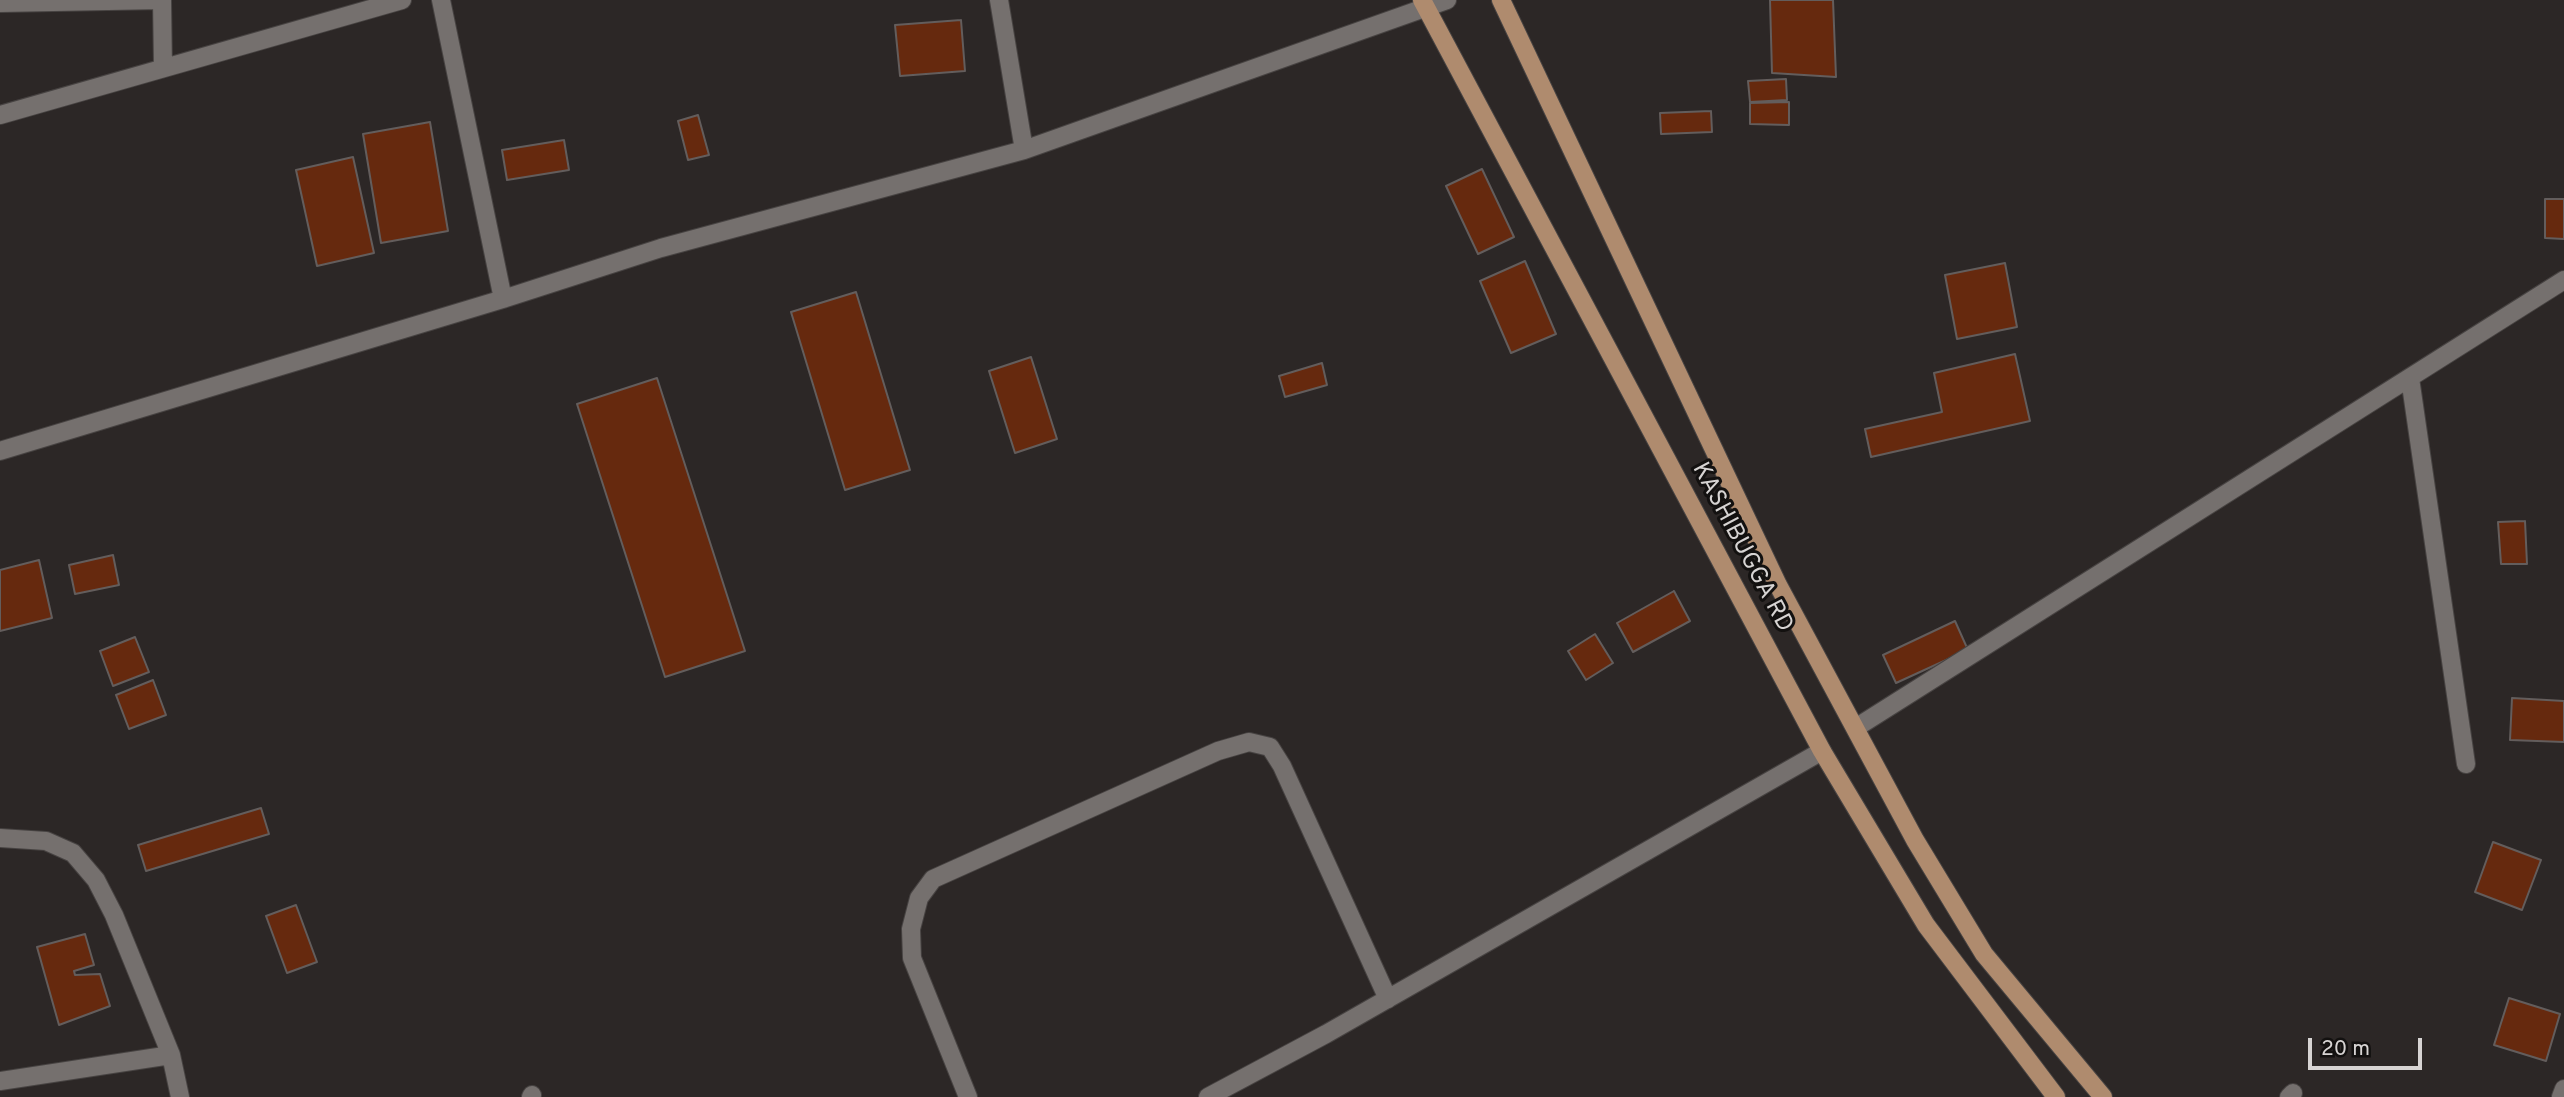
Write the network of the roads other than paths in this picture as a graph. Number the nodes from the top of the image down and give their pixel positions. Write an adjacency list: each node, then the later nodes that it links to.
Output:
1 (162, 0): 7 (street); 9 (street)
2 (402, 0): 9 (street)
3 (442, 0): 13 (street)
4 (999, 0): 11 (street)
5 (1447, 0): 8 (street)
6 (1501, 0): 16 (main road, KASHIBUGGA RD)
7 (0, 3)
8 (1423, 5): 11 (street); 17 (main road, KASHIBUGGA RD)
9 (163, 68): 10 (street)
10 (0, 115)
11 (1024, 150): 13 (street)
12 (2564, 280): 14 (street)
13 (503, 299): 15 (street)
14 (2410, 378): 16 (street); 18 (street)
15 (0, 451)
16 (1857, 727): 28 (main road, KASHIBUGGA RD)
17 (1822, 751): 20 (street); 27 (main road, KASHIBUGGA RD)
18 (2466, 764)
19 (0, 838): 21 (street)
20 (1388, 999): 25 (street); 26 (street)
21 (171, 1055): 22 (street); 24 (street)
22 (0, 1081)
23 (2564, 1088): 29 (street)
24 (180, 1097)
25 (968, 1097)
26 (1208, 1097)
27 (2056, 1097)
28 (2104, 1097)
29 (2561, 1097)

